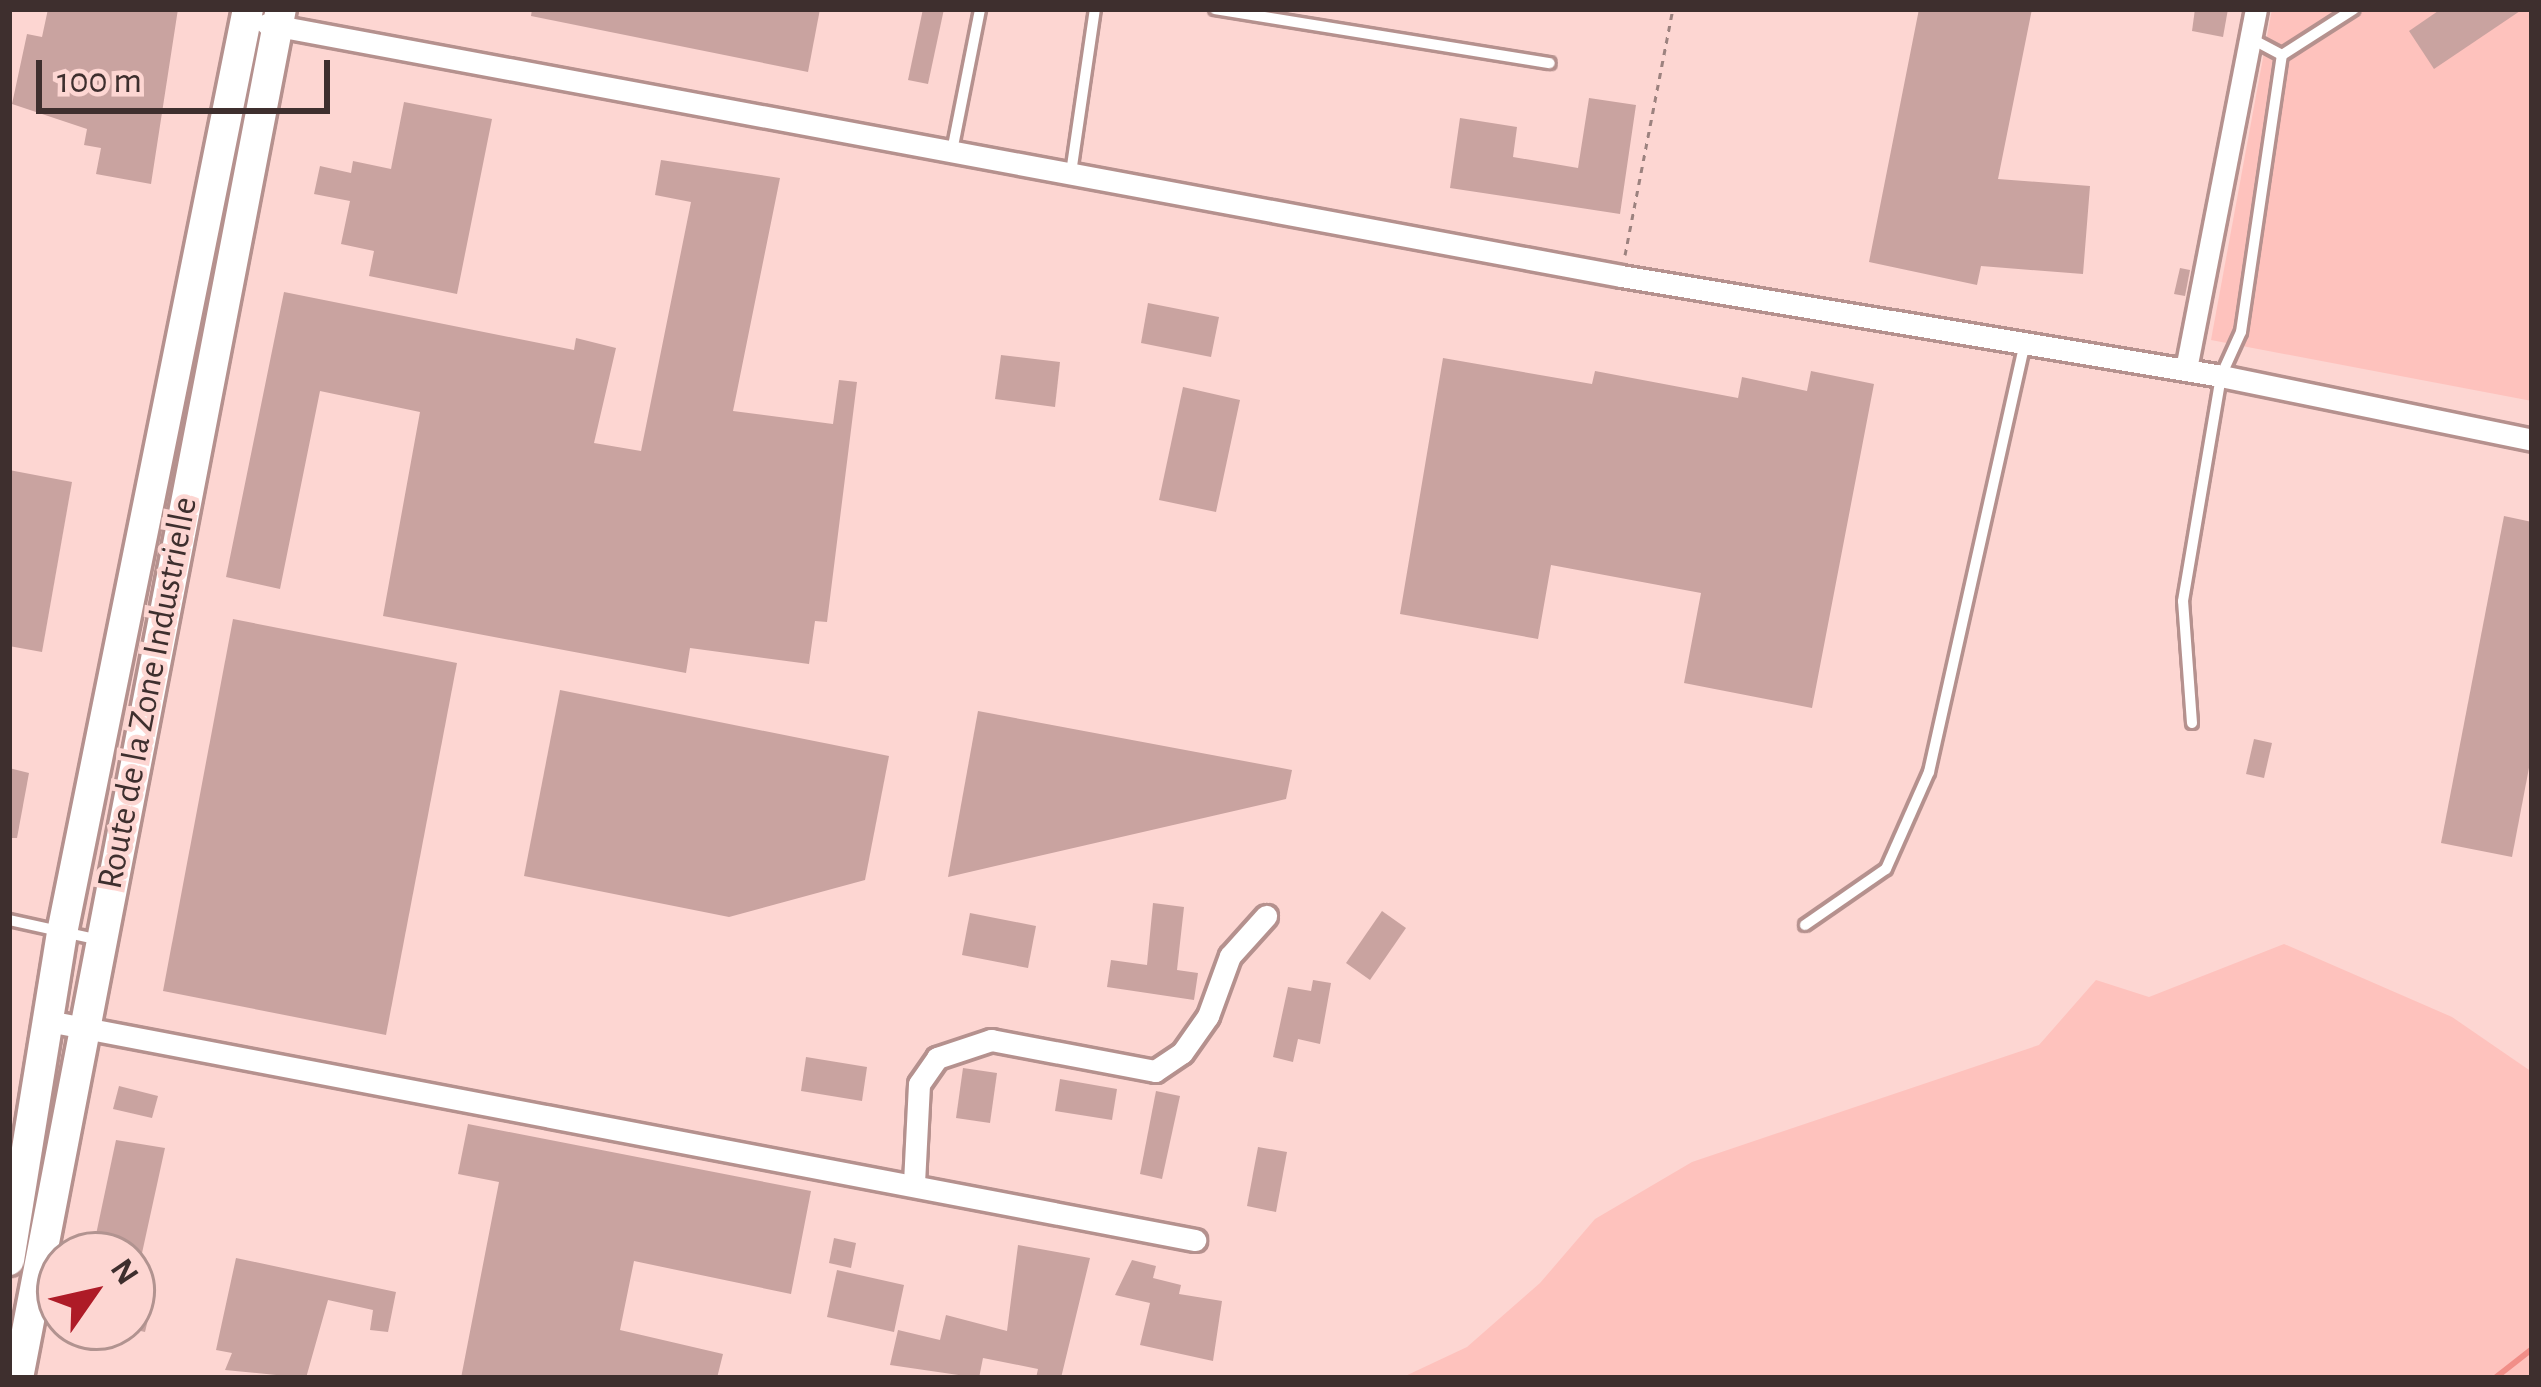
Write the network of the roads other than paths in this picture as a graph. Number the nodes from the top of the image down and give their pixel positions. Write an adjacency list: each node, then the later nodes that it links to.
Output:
1 (980, 9): 11 (lane)
2 (1095, 9): 12 (lane)
3 (1215, 9): 10 (lane)
4 (2256, 9): 8 (street)
5 (2354, 9): 9 (lane)
6 (246, 14): 7 (street); 21 (main road, Route de la Zone Industrielle)
7 (280, 17): 11 (street); 22 (main road, Route de la Zone Industrielle)
8 (2250, 38): 9 (lane); 14 (street)
9 (2282, 55): 15 (lane)
10 (1550, 62)
11 (952, 151): 12 (street)
12 (1071, 173): 13 (street)
13 (2026, 344): 14 (street); 20 (lane)
14 (2186, 370): 15 (street)
15 (2221, 376): 16 (street); 17 (lane)
16 (2532, 440)
17 (2192, 723)
18 (1265, 916): 25 (street)
19 (9, 920): 21 (lane)
20 (1805, 925)
21 (62, 933): 22 (lane); 23 (main road, Route de la Zone Industrielle)
22 (100, 940): 24 (main road, Route de la Zone Industrielle)
23 (48, 1021): 24 (street); 27 (main road, Route de la Zone Industrielle)
24 (87, 1030): 25 (street); 28 (main road, Route de la Zone Industrielle)
25 (914, 1183): 26 (street)
26 (1195, 1240)
27 (9, 1259)
28 (18, 1378)

